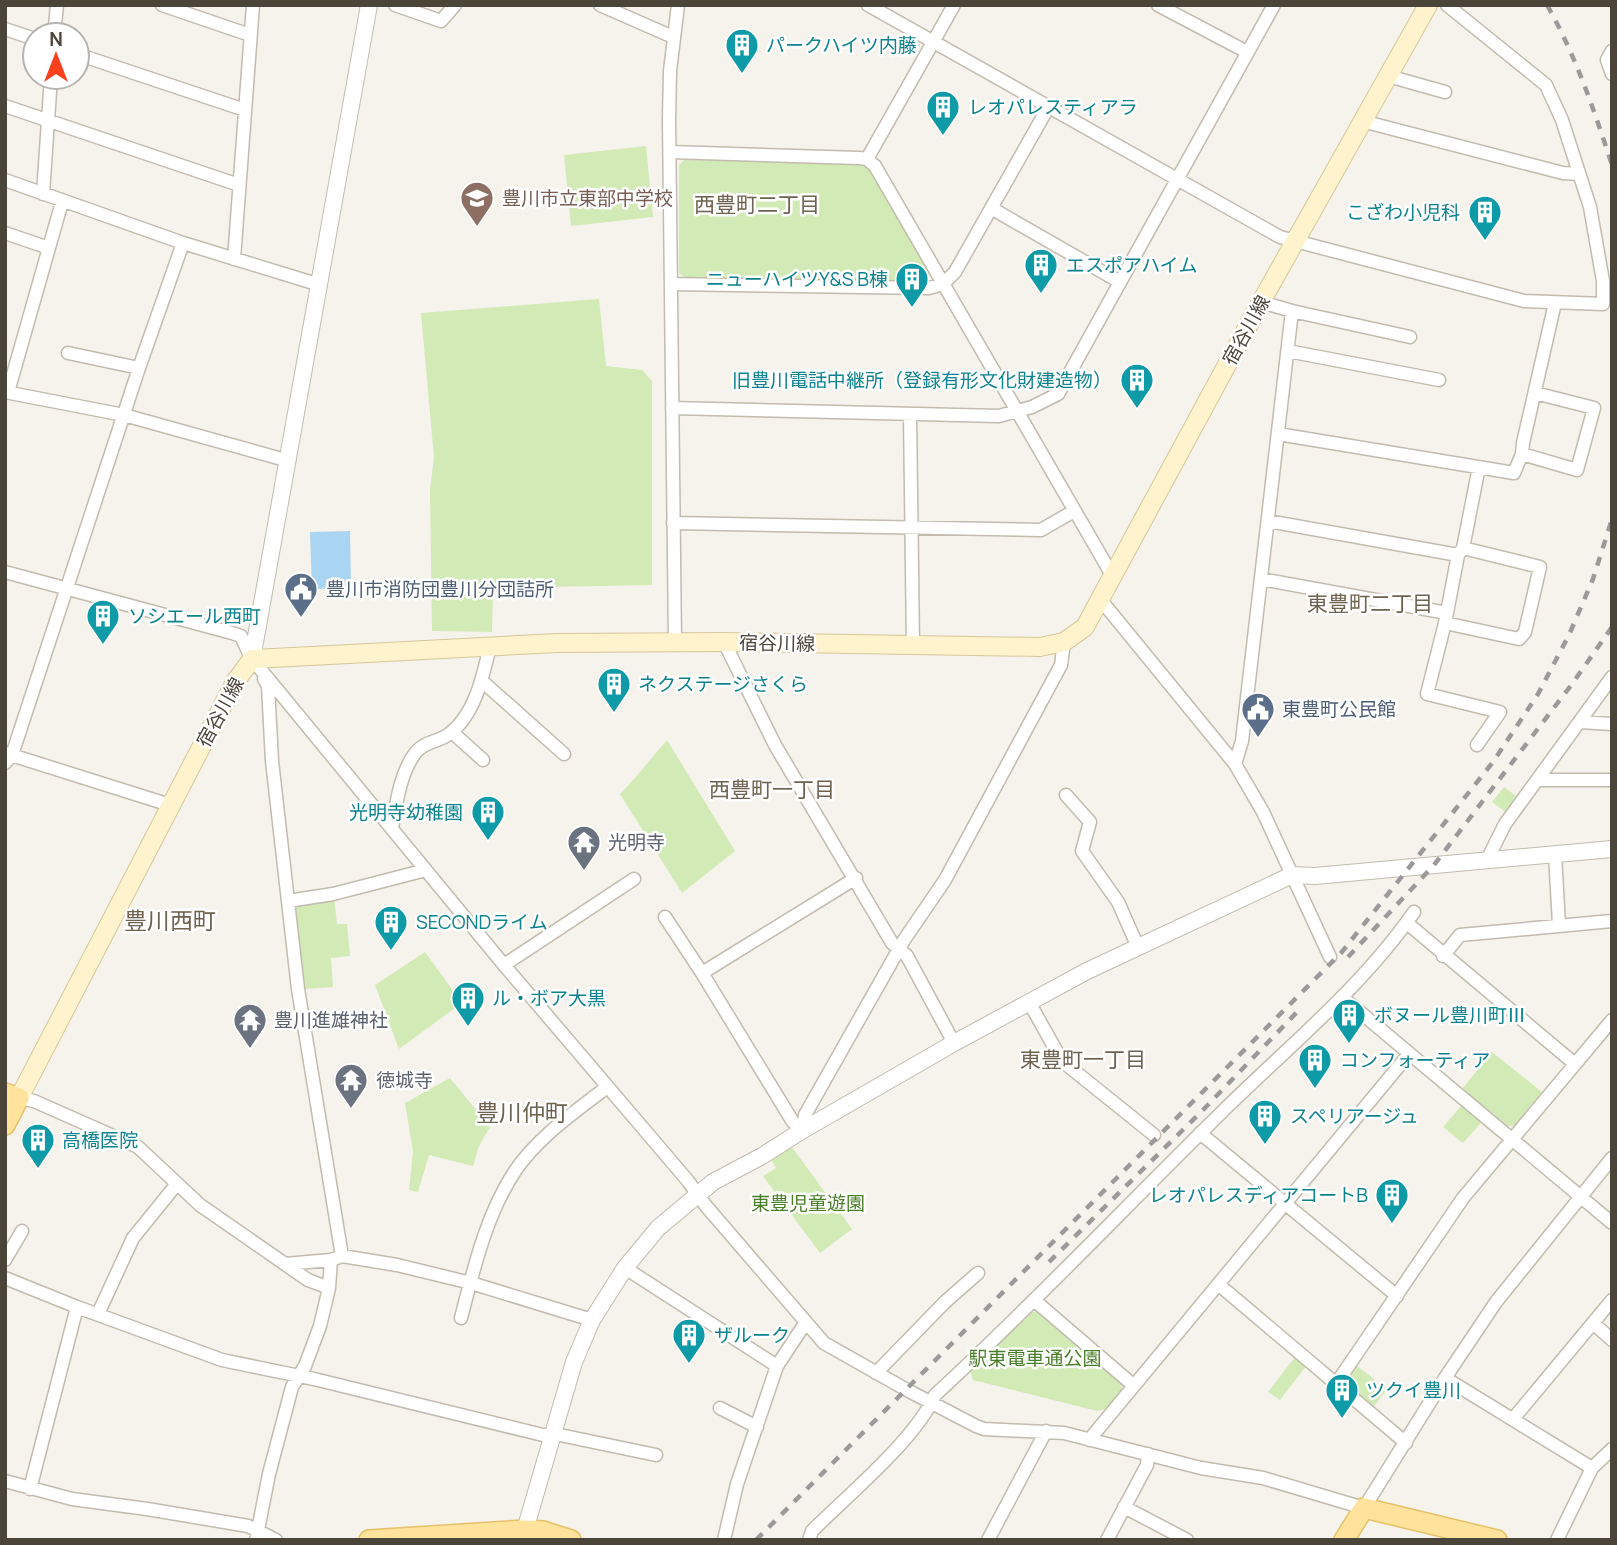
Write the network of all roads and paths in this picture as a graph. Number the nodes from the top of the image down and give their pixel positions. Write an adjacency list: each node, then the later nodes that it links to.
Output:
1 (162, 5): 14 (street)
2 (253, 5): 14 (street)
3 (369, 5): 46 (street)
4 (395, 5): 5 (street)
5 (455, 5)
6 (600, 5): 15 (street)
7 (678, 5): 15 (street)
8 (868, 5): 16 (street)
9 (954, 5): 16 (street)
10 (1158, 5): 18 (street)
11 (1274, 5): 18 (street)
12 (1428, 5): 21 (main road, 宿谷川線)
13 (1447, 5): 31 (street)
14 (250, 35): 26 (street)
15 (673, 37): 29 (street)
16 (934, 41): 25 (street); 30 (street)
17 (1612, 51): 20 (street)
18 (1247, 52): 32 (street)
19 (91, 59): 26 (street)
20 (1612, 74)
21 (1388, 76): 23 (street); 28 (main road, 宿谷川線)
22 (50, 91): 27 (street)
23 (1445, 92)
24 (5, 106): 27 (street)
25 (1049, 106): 32 (street); 37 (street)
26 (245, 110): 34 (street)
27 (48, 121): 34 (street); 35 (street)
28 (1362, 121): 31 (street); 39 (main road, 宿谷川線)
29 (670, 152): 30 (street); 44 (street)
30 (867, 159): 45 (street)
31 (1579, 174): 48 (street)
32 (1178, 179): 39 (street); 43 (street)
33 (5, 180): 35 (street)
34 (239, 185): 42 (street)
35 (43, 194): 36 (street)
36 (62, 201): 40 (street); 41 (street)
37 (991, 208): 43 (street); 45 (street)
38 (5, 233): 41 (street)
39 (1296, 241): 47 (main road, 宿谷川線); 48 (street)
40 (183, 243): 42 (street); 53 (street)
41 (49, 248): 55 (street)
42 (234, 259): 46 (street)
43 (1120, 282): 58 (street)
44 (671, 284): 45 (street); 57 (street)
45 (943, 284): 58 (street)
46 (320, 285): 63 (street)
47 (1261, 302): 49 (street); 71 (main road, 宿谷川線)
48 (1555, 303): 56 (street)
49 (1292, 311): 50 (street); 51 (street)
50 (1410, 337)
51 (1288, 351): 54 (street); 61 (street)
52 (68, 353): 53 (street)
53 (139, 368): 60 (street)
54 (1439, 380)
55 (6, 392): 60 (street)
56 (1535, 393): 62 (street); 62 (street)
57 (672, 408): 59 (street); 67 (street)
58 (1015, 412): 59 (street); 65 (street)
59 (911, 414): 68 (street)
60 (124, 415): 63 (street); 73 (street)
61 (1278, 434): 64 (street); 66 (street)
62 (1522, 454): 64 (street)
63 (289, 460): 81 (street)
64 (1479, 467): 69 (street)
65 (1074, 511): 68 (street); 71 (street)
66 (1268, 521): 69 (street); 72 (street)
67 (673, 523): 68 (street); 78 (street)
68 (911, 527): 80 (street)
69 (1461, 551): 75 (street); 75 (street)
70 (5, 572): 73 (street)
71 (1112, 575): 74 (main road, 宿谷川線)
72 (1261, 579): 75 (street); 91 (street)
73 (66, 589): 81 (street); 89 (street)
74 (1100, 599): 77 (main road, 宿谷川線); 91 (street)
75 (1446, 618): 87 (street)
76 (724, 642): 78 (main road, 宿谷川線); 80 (main road, 宿谷川線); 102 (street)
77 (1064, 642): 80 (main road, 宿谷川線); 109 (street)
78 (675, 643): 79 (main road, 宿谷川線)
79 (490, 646): 81 (main road, 宿谷川線); 83 (street)
80 (913, 646)
81 (251, 659): 95 (main road, 宿谷川線); 96 (street); 104 (street)
82 (1612, 677): 84 (street)
83 (482, 681): 86 (street); 88 (street)
84 (1580, 722): 85 (street); 92 (street)
85 (1612, 724)
86 (452, 732): 90 (street); 96 (street)
87 (1476, 745)
88 (564, 754)
89 (7, 757): 95 (street)
90 (483, 760)
91 (1235, 764): 101 (street)
92 (1537, 780): 93 (street); 99 (street)
93 (1612, 780)
94 (1066, 795): 108 (street)
95 (170, 805): 121 (main road, 宿谷川線)
96 (392, 829): 100 (street)
97 (1612, 849): 98 (street)
98 (1555, 854): 99 (street); 107 (street)
99 (1487, 860): 101 (street)
100 (426, 870): 104 (street); 112 (street)
101 (1292, 876): 108 (street); 111 (street)
102 (856, 878): 109 (street); 113 (street)
103 (634, 879): 112 (street)
104 (288, 901): 134 (street)
105 (665, 917): 113 (street)
106 (1612, 921): 107 (street)
107 (1559, 925): 110 (street)
108 (1138, 947): 115 (street)
109 (900, 949): 117 (street); 123 (street)
110 (1443, 956): 114 (street); 119 (street)
111 (1330, 957)
112 (504, 965): 120 (street)
113 (702, 973): 123 (street)
114 (1342, 997): 118 (street); 124 (street)
115 (1029, 1002): 117 (street); 125 (street)
116 (1612, 1020): 119 (street)
117 (954, 1043): 123 (street)
118 (1409, 1054): 126 (street); 131 (street)
119 (1575, 1064): 126 (street)
120 (607, 1087): 129 (street); 140 (street)
121 (12, 1095): 122 (main road); 128 (street)
122 (5, 1125)
123 (803, 1130): 129 (street)
124 (1200, 1133): 131 (street); 144 (street)
125 (1154, 1135)
126 (1512, 1140): 130 (street); 143 (street)
127 (1612, 1158): 130 (street)
128 (176, 1185): 136 (street); 147 (street)
129 (698, 1195): 137 (street); 150 (street)
130 (1580, 1196): 132 (street); 156 (street)
131 (1284, 1204): 141 (street); 143 (street)
132 (1612, 1223)
133 (22, 1231): 135 (street)
134 (337, 1258): 136 (street); 140 (street); 142 (street)
135 (5, 1260)
136 (285, 1264): 142 (street)
137 (625, 1268): 149 (street); 153 (street)
138 (978, 1273): 154 (street)
139 (5, 1278): 146 (street)
140 (471, 1283): 148 (street); 149 (street)
141 (1219, 1283): 157 (street); 158 (street)
142 (329, 1288): 155 (street)
143 (1397, 1296): 157 (street)
144 (1034, 1300): 158 (street); 159 (street)
145 (1612, 1300): 151 (street)
146 (77, 1307): 147 (street); 172 (street)
147 (98, 1314): 155 (street)
148 (461, 1318)
149 (592, 1320): 164 (street)
150 (806, 1322): 153 (street); 154 (street)
151 (1593, 1323): 152 (street); 161 (street)
152 (1612, 1340)
153 (777, 1366): 162 (street)
154 (876, 1373): 159 (street)
155 (300, 1377): 164 (street); 176 (street)
156 (1445, 1378): 161 (street); 166 (street)
157 (1336, 1384): 166 (street)
158 (1133, 1385): 165 (street)
159 (932, 1403): 163 (street); 181 (street)
160 (720, 1408): 162 (street)
161 (1513, 1419): 170 (street)
162 (757, 1427): 180 (street)
163 (1046, 1431): 165 (street); 182 (street)
164 (552, 1435): 169 (street); 175 (street)
165 (1089, 1440): 168 (street)
166 (1406, 1443): 174 (street)
167 (1612, 1449): 170 (street)
168 (1147, 1454): 173 (street); 174 (street)
169 (656, 1455)
170 (1592, 1468): 187 (street)
171 (5, 1481): 172 (street)
172 (30, 1489): 176 (street)
173 (1125, 1507): 183 (street); 184 (street)
174 (1364, 1508): 185 (main road); 186 (main road)
175 (525, 1530): 178 (main road); 179 (main road)
176 (257, 1536): 177 (street)
177 (276, 1540)
178 (369, 1540)
179 (571, 1540)
180 (723, 1540)
181 (809, 1540)
182 (988, 1540)
183 (1107, 1540)
184 (1187, 1540)
185 (1344, 1540)
186 (1497, 1540)
187 (1557, 1540)

